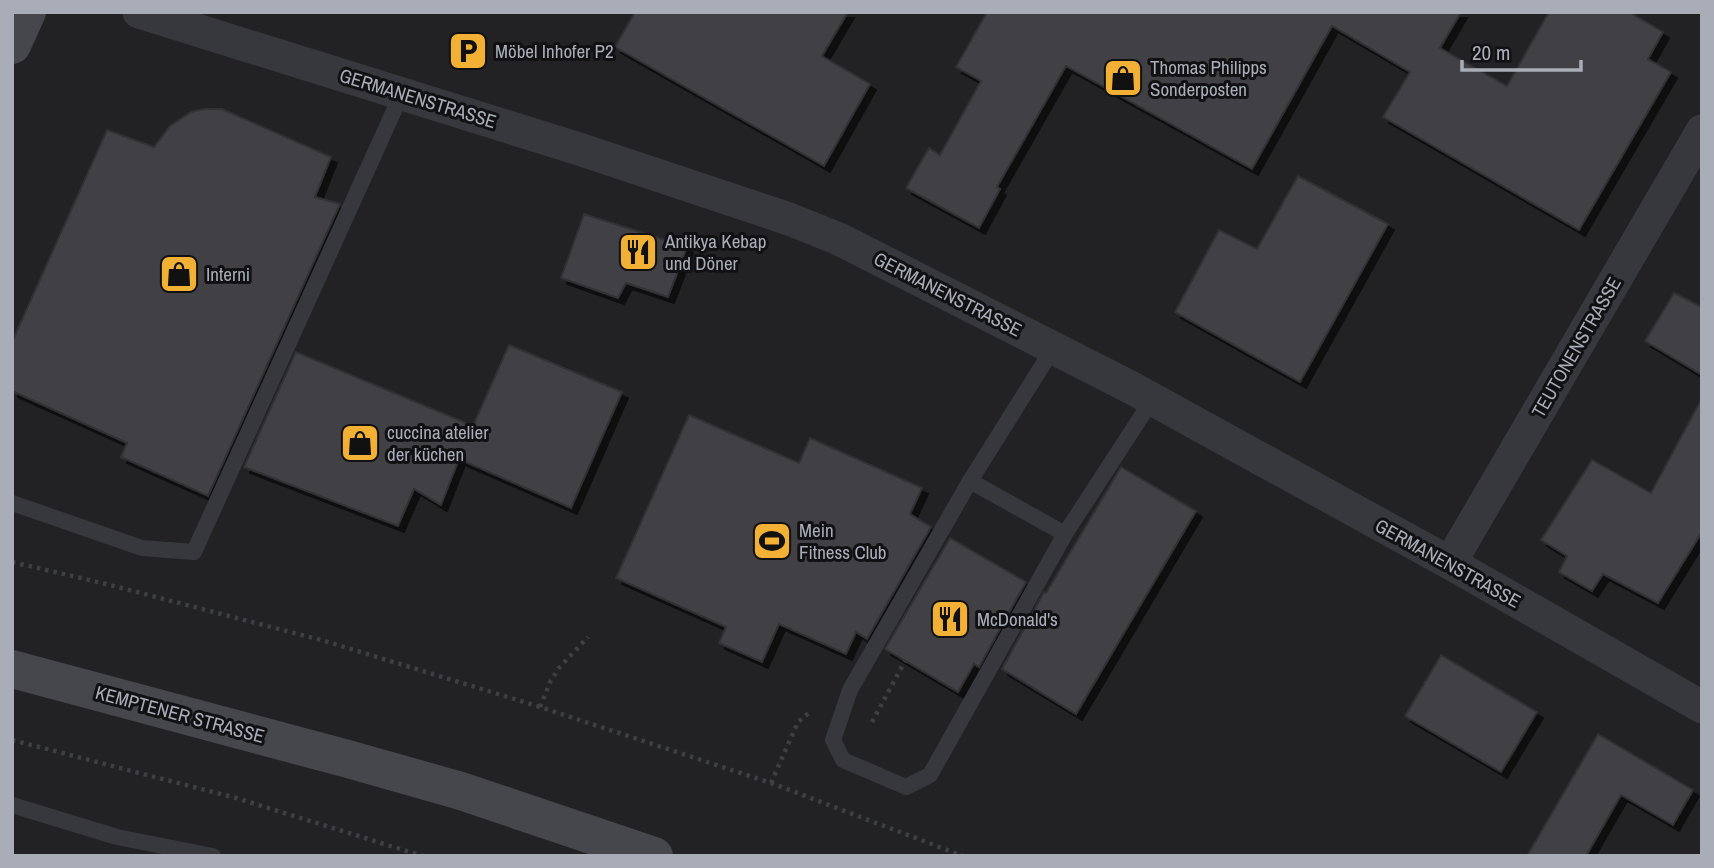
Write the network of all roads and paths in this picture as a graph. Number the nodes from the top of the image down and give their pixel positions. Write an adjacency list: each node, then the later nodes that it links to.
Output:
1 (27, 12): 3 (main road)
2 (139, 12): 4 (street, GERMANENSTRASSE)
3 (12, 45)
4 (402, 93): 6 (street, GERMANENSTRASSE); 9 (lane)
5 (1702, 131): 12 (street, TEUTONENSTRASSE)
6 (1054, 348): 7 (street, GERMANENSTRASSE); 8 (lane)
7 (1152, 400): 10 (lane); 12 (street, GERMANENSTRASSE)
8 (970, 481): 10 (lane); 10 (lane)
9 (12, 503)
10 (1065, 534)
11 (12, 562): 16 (path)
12 (1450, 563): 15 (street, GERMANENSTRASSE)
13 (588, 637): 16 (path)
14 (12, 669): 23 (main road, KEMPTENER STRASSE)
15 (1702, 706)
16 (540, 707): 19 (path)
17 (798, 722): 19 (path)
18 (12, 740): 22 (path)
19 (771, 783): 24 (path)
20 (12, 805): 21 (lane)
21 (213, 856)
22 (423, 856)
23 (654, 856)
24 (962, 856)

